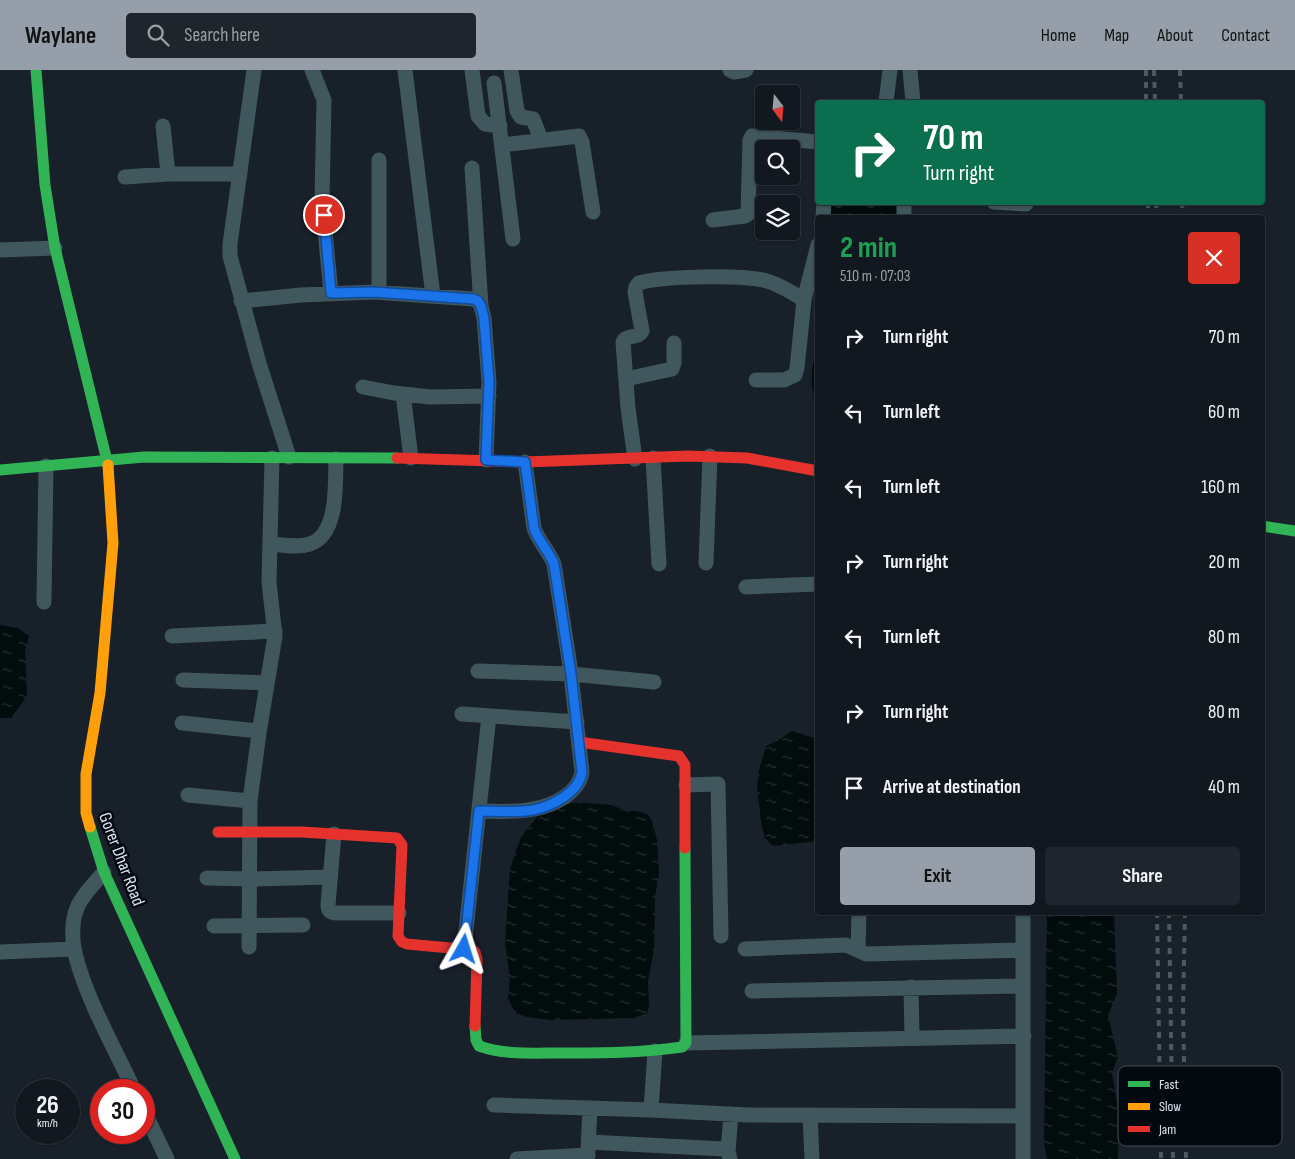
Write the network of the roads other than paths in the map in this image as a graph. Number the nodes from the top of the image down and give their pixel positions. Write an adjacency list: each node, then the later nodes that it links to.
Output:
1 (36, 70): 28 (street, Gorer Dhar Road)
2 (254, 70): 23 (street)
3 (312, 70): 32 (street)
4 (405, 70): 33 (street)
5 (472, 70): 12 (street)
6 (730, 70): 7 (street)
7 (746, 70)
8 (890, 70): 13 (street)
9 (910, 70): 14 (street)
10 (511, 76): 11 (street); 17 (street)
11 (494, 83): 12 (street); 16 (street)
12 (473, 86): 16 (street)
13 (886, 100)
14 (913, 100)
15 (163, 126): 22 (street)
16 (500, 126): 19 (street)
17 (541, 139): 19 (street); 25 (street)
18 (815, 142): 26 (street)
19 (502, 145): 27 (street)
20 (379, 160): 31 (street)
21 (472, 168): 36 (street)
22 (168, 174): 23 (street); 24 (street)
23 (240, 174): 35 (street)
24 (125, 177)
25 (593, 212)
26 (713, 220)
27 (513, 239)
28 (55, 248): 29 (street); 50 (street, Gorer Dhar Road)
29 (0, 250)
30 (815, 257): 34 (street)
31 (379, 292): 32 (street); 33 (street)
32 (331, 293): 35 (street)
33 (433, 296): 36 (street)
34 (804, 300): 38 (street); 39 (street)
35 (241, 301): 44 (street)
36 (481, 306): 42 (street)
37 (674, 343): 38 (street)
38 (626, 379): 49 (street)
39 (756, 380)
40 (363, 387): 41 (street)
41 (403, 394): 42 (street); 46 (street)
42 (489, 396): 51 (street)
43 (710, 456): 47 (street); 55 (street); 59 (street)
44 (290, 457): 45 (street); 48 (street)
45 (272, 458): 50 (street); 58 (street)
46 (411, 458): 48 (street); 51 (street)
47 (653, 458): 49 (street); 60 (street)
48 (336, 459): 58 (street)
49 (635, 459): 52 (street)
50 (108, 460): 53 (street); 84 (street, Gorer Dhar Road)
51 (486, 460): 52 (street)
52 (525, 462): 67 (street)
53 (46, 466): 54 (street); 63 (street)
54 (0, 470)
55 (815, 470)
56 (1265, 526): 57 (street)
57 (1295, 531)
58 (271, 544): 64 (street)
59 (706, 563)
60 (660, 564)
61 (815, 584): 62 (street)
62 (746, 587)
63 (44, 602)
64 (275, 631): 65 (street); 70 (street)
65 (172, 636)
66 (478, 671): 67 (street)
67 (571, 674): 69 (street); 73 (street)
68 (183, 680): 70 (street)
69 (654, 682)
70 (267, 683): 75 (street)
71 (462, 714): 72 (street)
72 (489, 716): 73 (street); 80 (street)
73 (577, 722): 76 (street)
74 (182, 723): 75 (street)
75 (259, 731): 79 (street)
76 (579, 742): 77 (street); 80 (street)
77 (686, 785): 94 (street); 107 (street)
78 (188, 795): 79 (street)
79 (250, 801): 82 (street)
80 (479, 811): 97 (street)
81 (218, 832): 82 (street)
82 (249, 833): 83 (street); 87 (street)
83 (334, 834): 85 (street); 88 (street)
84 (104, 872): 96 (street); 122 (street, Gorer Dhar Road)
85 (330, 877): 87 (street); 88 (street)
86 (207, 878): 87 (street)
87 (250, 879): 91 (street)
88 (399, 913): 97 (street)
89 (859, 915): 99 (street)
90 (1023, 915): 100 (street)
91 (249, 924): 92 (street); 93 (street); 95 (street)
92 (303, 925)
93 (214, 926)
94 (721, 936)
95 (249, 947)
96 (74, 949): 101 (street); 109 (street)
97 (464, 949): 108 (street)
98 (745, 950): 99 (street)
99 (858, 950): 100 (street)
100 (1023, 950): 102 (street)
101 (0, 952)
102 (1023, 986): 103 (street); 105 (street)
103 (911, 987): 104 (street); 106 (street)
104 (752, 991)
105 (1024, 1036): 106 (street); 115 (street)
106 (912, 1038): 107 (street)
107 (686, 1043): 108 (street)
108 (655, 1051): 112 (street)
109 (129, 1079)
110 (494, 1105): 111 (street)
111 (590, 1108): 112 (street); 117 (street)
112 (651, 1110): 113 (street)
113 (731, 1114): 114 (street); 119 (street)
114 (810, 1115): 115 (street); 124 (street)
115 (1022, 1116): 125 (street)
116 (155, 1134): 121 (street)
117 (588, 1152): 118 (street); 123 (street)
118 (686, 1153): 119 (street)
119 (729, 1155)
120 (160, 1159): 121 (street)
121 (167, 1159)
122 (235, 1159)
123 (517, 1159)
124 (812, 1159)
125 (1023, 1159)

